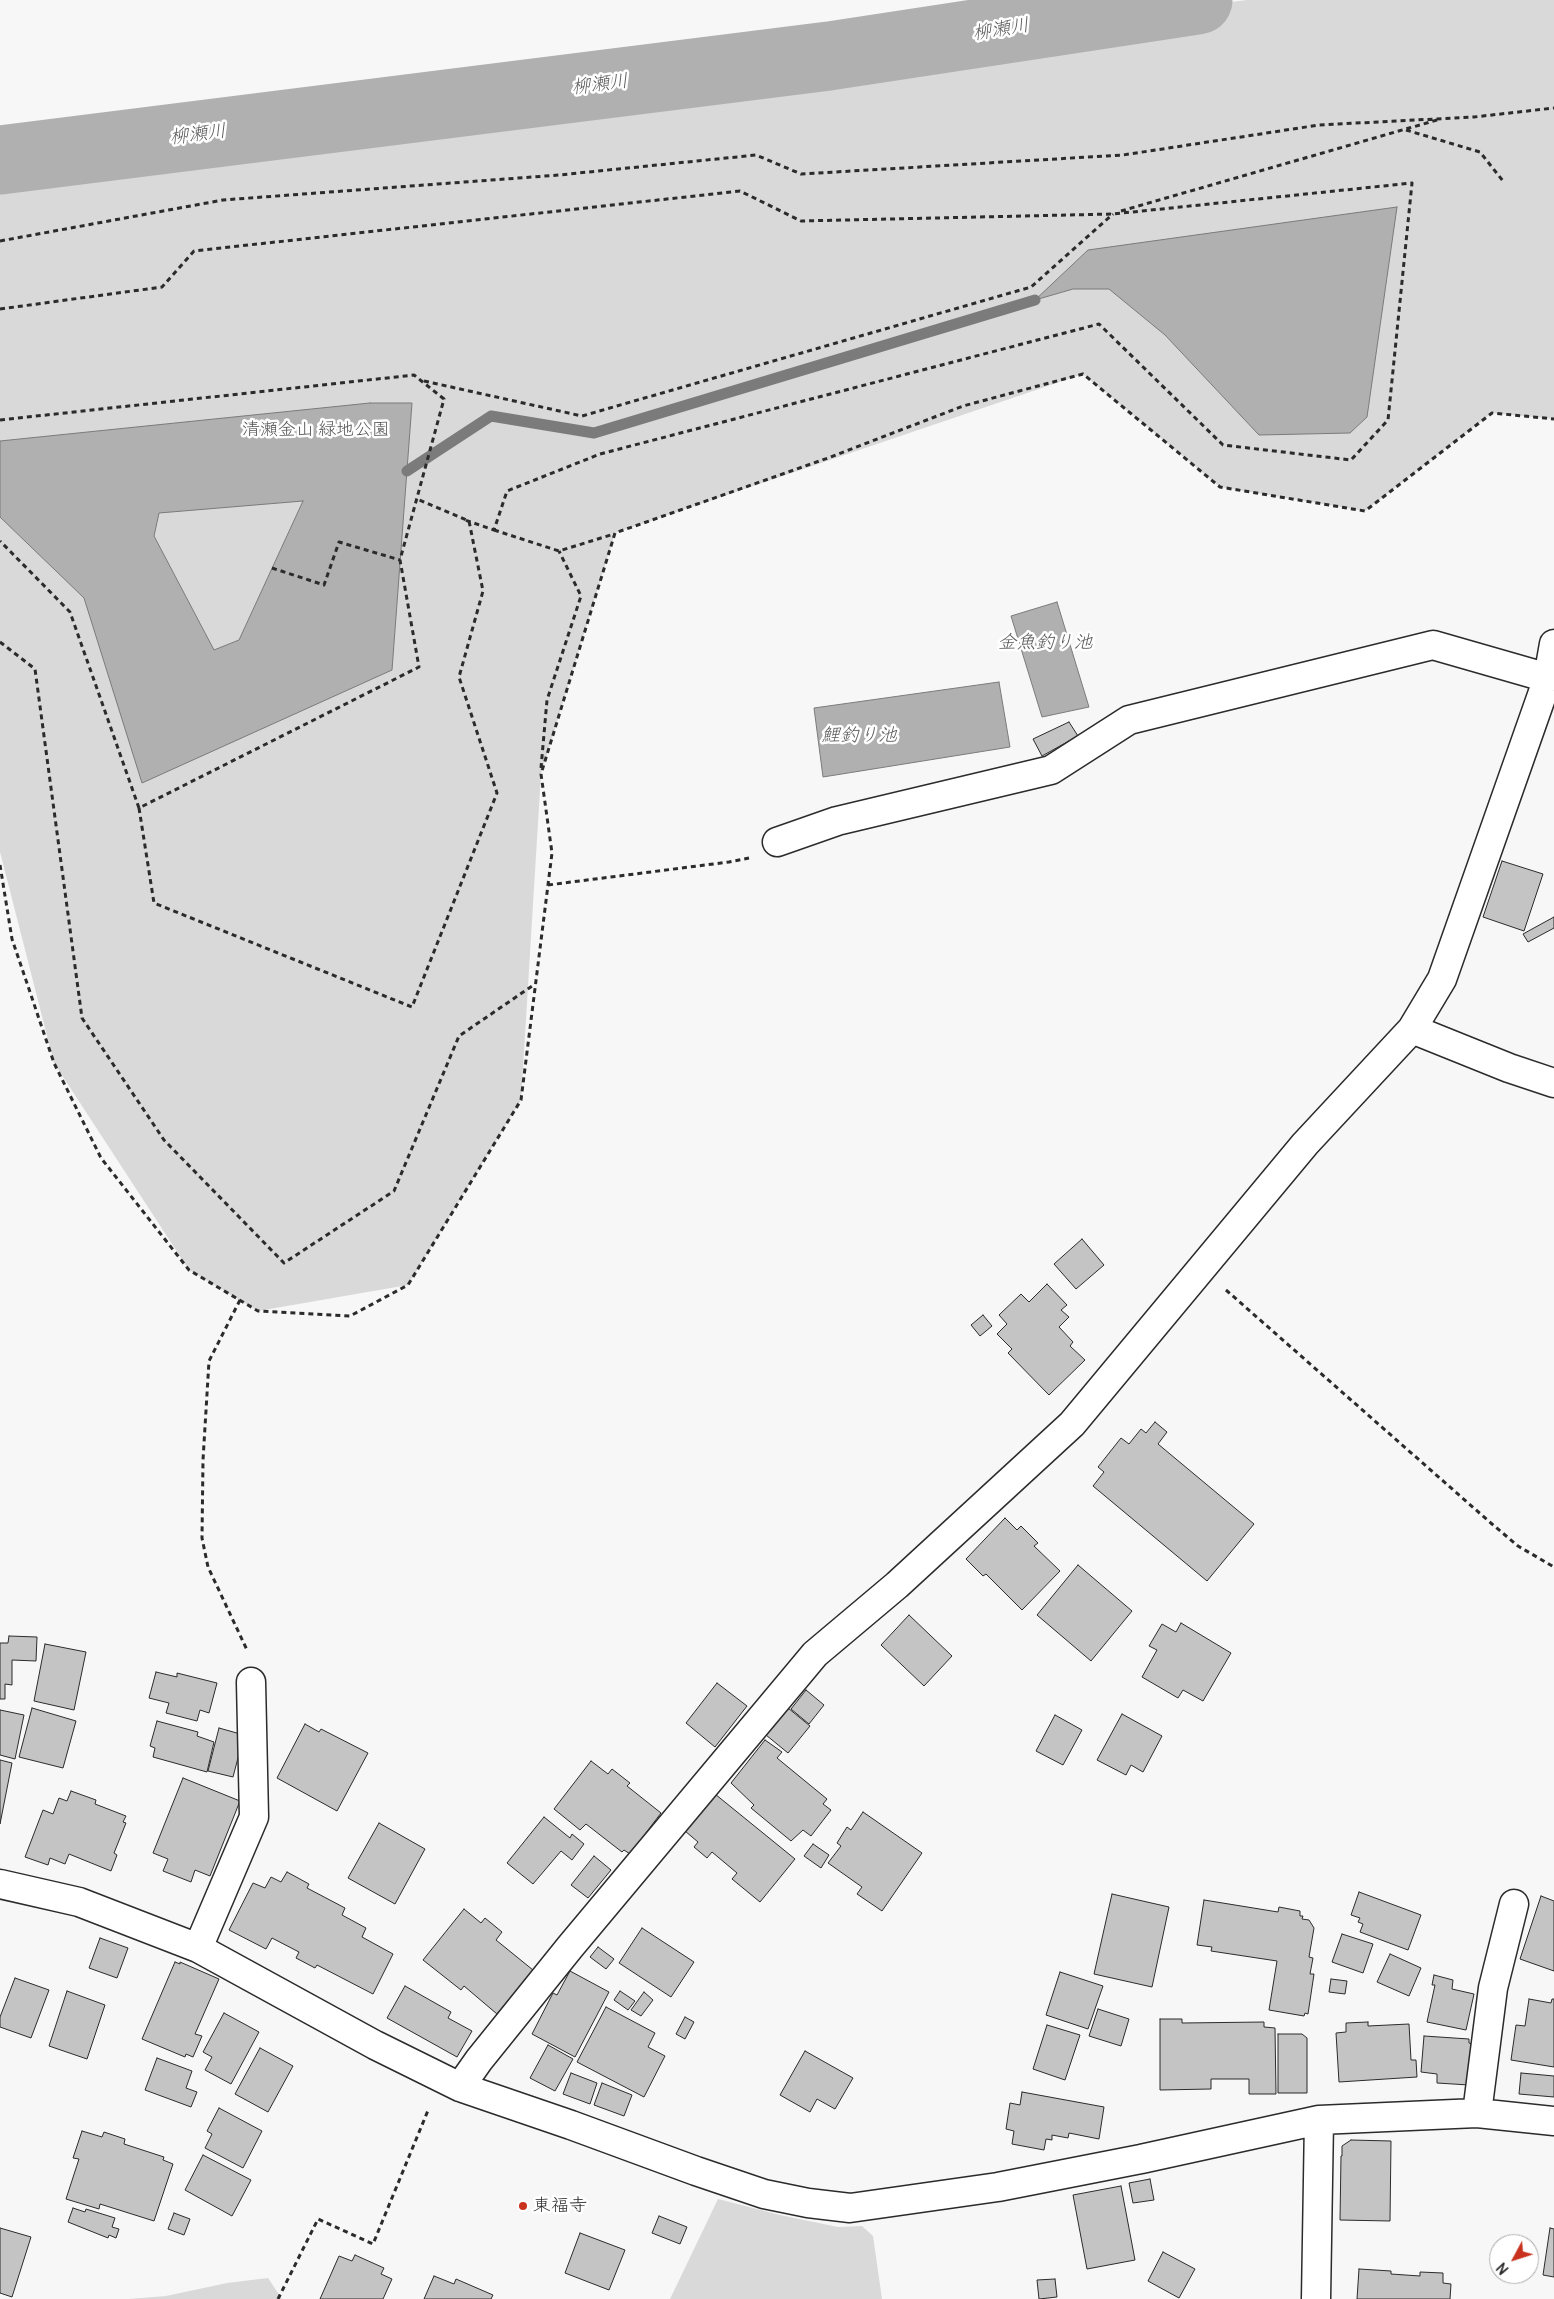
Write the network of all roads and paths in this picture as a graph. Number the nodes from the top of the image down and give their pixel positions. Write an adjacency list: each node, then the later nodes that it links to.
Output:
1 (1554, 108): 2 (path)
2 (1443, 118): 3 (path); 6 (path)
3 (1405, 130): 4 (path); 5 (path)
4 (1503, 181)
5 (1113, 214): 7 (path); 8 (path); 13 (path)
6 (0, 240)
7 (0, 308)
8 (421, 381): 10 (path); 11 (path)
9 (1554, 419): 14 (path)
10 (0, 420)
11 (417, 499): 12 (path); 17 (path)
12 (465, 520): 13 (path); 23 (path)
13 (494, 530): 16 (path)
14 (615, 534): 16 (path); 22 (path)
15 (0, 541): 23 (path)
16 (559, 552): 22 (path)
17 (400, 560): 18 (path); 23 (path)
18 (272, 568)
19 (0, 642): 27 (path)
20 (1554, 644): 21 (street)
21 (1548, 678): 24 (street); 28 (street)
22 (541, 774): 26 (path)
23 (139, 808)
24 (777, 842): 26 (path)
25 (0, 865): 31 (path)
26 (548, 885): 27 (path)
27 (536, 984): 31 (path)
28 (1412, 1029): 29 (street); 30 (street)
29 (1554, 1083)
30 (1203, 1270): 32 (path); 37 (street)
31 (240, 1300): 33 (path)
32 (1554, 1567)
33 (251, 1682): 36 (street)
34 (0, 1884): 36 (street)
35 (1514, 1904): 38 (street)
36 (198, 1948): 37 (street)
37 (451, 2082): 39 (street); 41 (path)
38 (1477, 2113): 39 (street); 40 (street)
39 (1319, 2120): 42 (street)
40 (1554, 2121)
41 (278, 2299)
42 (1316, 2299)

